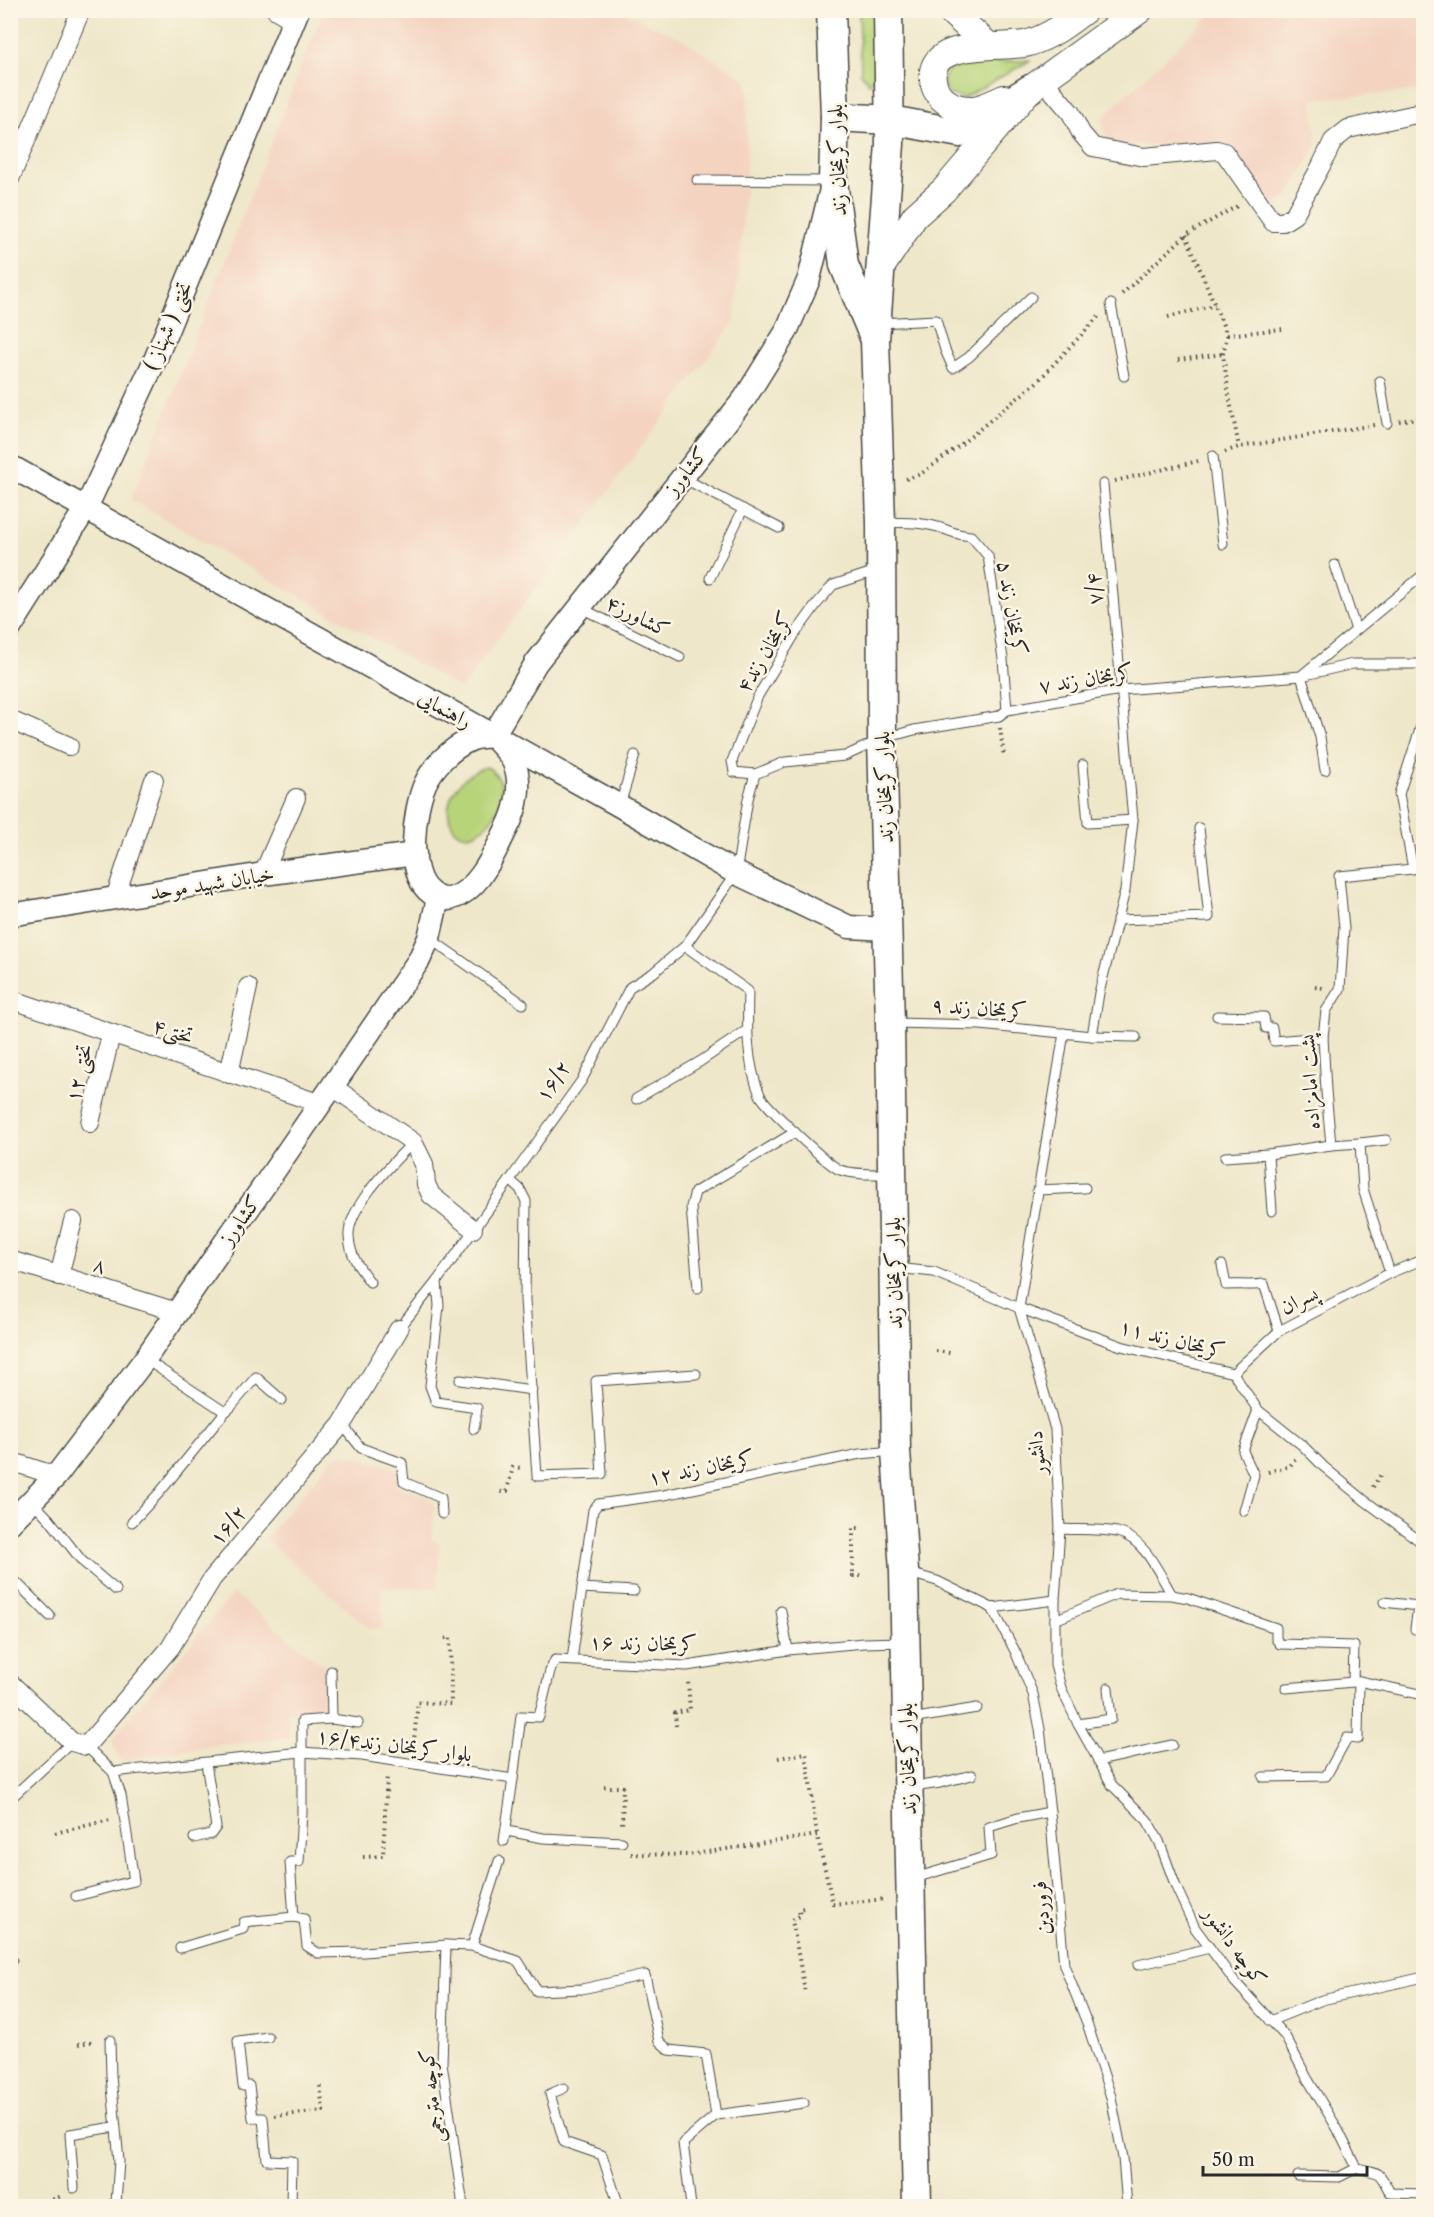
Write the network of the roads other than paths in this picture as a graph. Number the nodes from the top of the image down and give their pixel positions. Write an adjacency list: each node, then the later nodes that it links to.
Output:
1 (81, 10): 13 (street)
2 (888, 10): 12 (main road, بلوار کریمخان زند)
3 (949, 10): 8 (main road)
4 (1085, 10): 8 (main road)
5 (1140, 10): 9 (main road)
6 (827, 12): 11 (main road, بلوار کریمخان زند)
7 (289, 14): 27 (street, تختی ( شهناز ))
8 (989, 46): 9 (main road)
9 (1036, 84): 10 (street); 12 (main road); 16 (main road)
10 (1424, 110)
11 (835, 117): 12 (main road); 15 (main road, بلوار کریمخان زند)
12 (891, 120): 16 (main road, بلوار کریمخان زند)
13 (10, 179)
14 (697, 180): 15 (lane)
15 (833, 182): 19 (main road, بلوار کریمخان زند); 25 (street, کشاورز)
16 (881, 268): 19 (main road, بلوار کریمخان زند)
17 (1031, 297): 19 (lane)
18 (1111, 303): 20 (lane)
19 (876, 331): 29 (main road, بلوار کریمخان زند)
20 (1124, 376)
21 (1380, 381): 22 (lane)
22 (1387, 423)
23 (1213, 456): 31 (lane)
24 (10, 466): 27 (street, راهنمایی)
25 (681, 477): 28 (lane); 36 (street, کشاورز)
26 (1103, 484): 42 (lane, ۷/۴)
27 (86, 508): 37 (street, تختی ( شهناز )); 46 (street, راهنمایی)
28 (743, 509): 30 (lane); 35 (lane)
29 (881, 523): 33 (main road, بلوار کریمخان زند); 43 (lane, کریمخان زند ۵)
30 (779, 528)
31 (1222, 544)
32 (1335, 565): 38 (lane)
33 (881, 569): 47 (main road, بلوار کریمخان زند); 52 (lane, کریمخان زند۴)
34 (1424, 574): 38 (lane)
35 (710, 578)
36 (579, 607): 39 (lane, کشاورز۴); 46 (street, کشاورز)
37 (10, 628)
38 (1356, 630): 41 (lane)
39 (680, 657)
40 (1424, 664): 41 (lane, کریمخان زند ۷)
41 (1301, 676): 42 (lane, کریمخان زند ۷); 51 (lane)
42 (1121, 690): 43 (lane, کریمخان زند ۷); 56 (lane, ۷/۴)
43 (1003, 713): 47 (lane, کریمخان زند ۷)
44 (1424, 717): 78 (lane, پشت امامزاده)
45 (10, 720): 48 (street)
46 (493, 736): 55 (street, راهنمایی); 58 (street); 62 (street)
47 (882, 739): 52 (lane, کریمخان زند ۷); 65 (main road, بلوار کریمخان زند)
48 (69, 746)
49 (635, 755): 55 (lane)
50 (1083, 765): 56 (lane)
51 (1325, 770)
52 (755, 774): 59 (lane)
53 (154, 780): 61 (street)
54 (296, 798): 60 (street)
55 (620, 806): 59 (street, راهنمایی)
56 (1133, 820): 64 (lane, ۷/۴)
57 (1199, 828): 64 (lane)
58 (415, 854): 60 (street, خیابان شهید موحد); 62 (street)
59 (736, 873): 65 (street, راهنمایی); 67 (lane, ۱۶/۲)
60 (263, 874): 61 (street, خیابان شهید موحد)
61 (115, 898): 63 (street, خیابان شهید موحد)
62 (438, 898): 66 (street, کشاورز)
63 (10, 915)
64 (1117, 920): 76 (lane, ۷/۴)
65 (888, 929): 72 (main road, بلوار کریمخان زند)
66 (429, 938): 70 (lane); 80 (street, کشاورز)
67 (685, 946): 73 (lane); 91 (lane, ۱۶/۲)
68 (248, 987): 79 (street)
69 (10, 999): 75 (street, تختی۴)
70 (523, 1004)
71 (1217, 1016): 78 (lane)
72 (890, 1023): 74 (lane, کریمخان زند ۹); 90 (main road, بلوار کریمخان زند)
73 (747, 1030): 81 (lane); 83 (lane)
74 (1064, 1033): 76 (lane, کریمخان زند ۹); 93 (lane)
75 (111, 1034): 79 (street, تختی۴); 82 (street, ۱۲ تختی)
76 (1092, 1036): 77 (lane, کریمخان زند ۹)
77 (1136, 1037)
78 (1323, 1037): 87 (lane, پشت امامزاده)
79 (229, 1074): 80 (street, تختی۴)
80 (327, 1095): 85 (street, تختی۴); 107 (street, کشاورز)
81 (636, 1099)
82 (90, 1123)
83 (795, 1132): 90 (lane); 105 (lane)
84 (1386, 1140): 86 (lane, پشت امامزاده)
85 (413, 1142): 96 (street); 104 (lane)
86 (1360, 1143): 87 (lane, پشت امامزاده); 101 (lane)
87 (1331, 1145): 88 (lane)
88 (1268, 1154): 89 (lane); 94 (lane)
89 (1225, 1157)
90 (893, 1174): 100 (main road, بلوار کریمخان زند)
91 (510, 1180): 96 (lane, ۱۶/۲); 114 (lane)
92 (1085, 1188): 93 (lane)
93 (1037, 1190): 106 (lane)
94 (1272, 1211)
95 (73, 1221): 102 (street)
96 (473, 1229): 103 (lane, ۱۶/۲)
97 (1424, 1259): 101 (lane, پسران)
98 (10, 1260): 102 (street, ۸)
99 (1222, 1265): 109 (lane)
100 (894, 1268): 106 (lane, کریمخان زند ۱۱); 120 (main road, بلوار کریمخان زند)
101 (1390, 1273): 109 (lane, پسران)
102 (59, 1276): 107 (street, ۸)
103 (437, 1281): 108 (lane, ۱۶/۲); 119 (lane)
104 (370, 1282)
105 (698, 1288)
106 (1019, 1308): 111 (lane, کریمخان زند ۱۱); 128 (lane, دانشور)
107 (177, 1312): 110 (street, کشاورز)
108 (402, 1324): 118 (street, ۱۶/۲)
109 (1279, 1330): 111 (lane, پسران)
110 (145, 1359): 117 (lane); 122 (street, کشاورز)
111 (1233, 1373): 116 (lane, کریمخان زند ۱۱)
112 (696, 1374): 114 (lane)
113 (460, 1380): 114 (lane)
114 (532, 1390)
115 (282, 1400): 117 (lane)
116 (1258, 1410): 124 (lane); 129 (lane, کریمخان زند ۱۱)
117 (225, 1412): 126 (lane)
118 (342, 1425): 125 (lane); 157 (street, ۱۶/۲)
119 (474, 1429)
120 (896, 1451): 130 (main road, بلوار کریمخان زند); 132 (lane, کریمخان زند ۱۲)
121 (10, 1461): 122 (street)
122 (56, 1476): 123 (street, کشاورز)
123 (33, 1502): 127 (street, کشاورز); 133 (lane)
124 (1244, 1511)
125 (442, 1514)
126 (132, 1522)
127 (10, 1523)
128 (1060, 1529): 135 (lane); 136 (lane, دانشور)
129 (1424, 1544)
130 (903, 1571): 138 (lane); 143 (main road, بلوار کریمخان زند)
131 (10, 1576): 140 (lane)
132 (582, 1588): 134 (lane); 145 (lane)
133 (116, 1590)
134 (634, 1591)
135 (1172, 1595): 141 (lane); 147 (lane)
136 (1055, 1600): 138 (lane); 141 (lane, کوچه دانشور)
137 (1384, 1602): 142 (lane)
138 (992, 1608): 168 (lane, فروردین)
139 (781, 1611): 144 (lane)
140 (50, 1616)
141 (1055, 1620): 156 (lane, کوچه دانشور)
142 (1424, 1631)
143 (905, 1642): 144 (lane, کریمخان زند ۱۶); 154 (main road, بلوار کریمخان زند)
144 (788, 1650): 145 (lane, کریمخان زند ۱۶)
145 (572, 1660): 165 (lane, کریمخان زند ۱۶)
146 (331, 1671): 153 (lane)
147 (1356, 1682): 150 (lane); 151 (lane); 164 (lane)
148 (10, 1683): 157 (street)
149 (1108, 1688): 156 (lane)
150 (1286, 1688)
151 (1424, 1695)
152 (977, 1708): 154 (lane)
153 (332, 1719): 155 (lane); 159 (lane)
154 (905, 1720): 166 (main road, بلوار کریمخان زند)
155 (358, 1723)
156 (1078, 1724): 160 (lane, کوچه دانشور)
157 (79, 1744): 162 (lane); 167 (lane)
158 (1172, 1745): 160 (lane)
159 (301, 1752): 161 (lane, بلوار کریمخان زند۱۶/۴); 165 (lane, بلوار کریمخان زند۱۶/۴); 174 (lane)
160 (1098, 1761): 178 (lane, کوچه دانشور)
161 (206, 1763): 162 (lane, بلوار کریمخان زند۱۶/۴); 169 (lane)
162 (112, 1772): 173 (lane)
163 (972, 1775): 166 (lane)
164 (1263, 1777)
165 (513, 1779): 170 (lane)
166 (908, 1787): 172 (main road, بلوار کریمخان زند)
167 (12, 1793)
168 (1050, 1812): 172 (lane); 198 (lane, فروردین)
169 (194, 1838)
170 (622, 1842)
171 (499, 1861): 176 (lane)
172 (910, 1880): 197 (main road, بلوار کریمخان زند)
173 (76, 1896)
174 (294, 1917): 175 (lane); 177 (lane)
175 (446, 1945): 176 (lane); 194 (lane, کوچه مترجمی)
176 (472, 1946): 186 (lane)
177 (180, 1948)
178 (1210, 1948): 179 (lane); 181 (lane, کوچه دانشور)
179 (1138, 1965)
180 (1424, 1977): 181 (lane)
181 (1270, 2021): 188 (lane, کوچه دانشور)
182 (268, 2037): 193 (lane)
183 (110, 2040): 187 (lane)
184 (564, 2088): 195 (lane)
185 (804, 2103): 186 (lane)
186 (716, 2115): 196 (lane)
187 (116, 2127): 190 (lane); 192 (lane)
188 (1357, 2168): 189 (lane); 191 (lane)
189 (1298, 2176)
190 (74, 2188)
191 (1424, 2194)
192 (110, 2206)
193 (291, 2206)
194 (463, 2206)
195 (619, 2206)
196 (691, 2206)
197 (914, 2206)
198 (1127, 2206)

